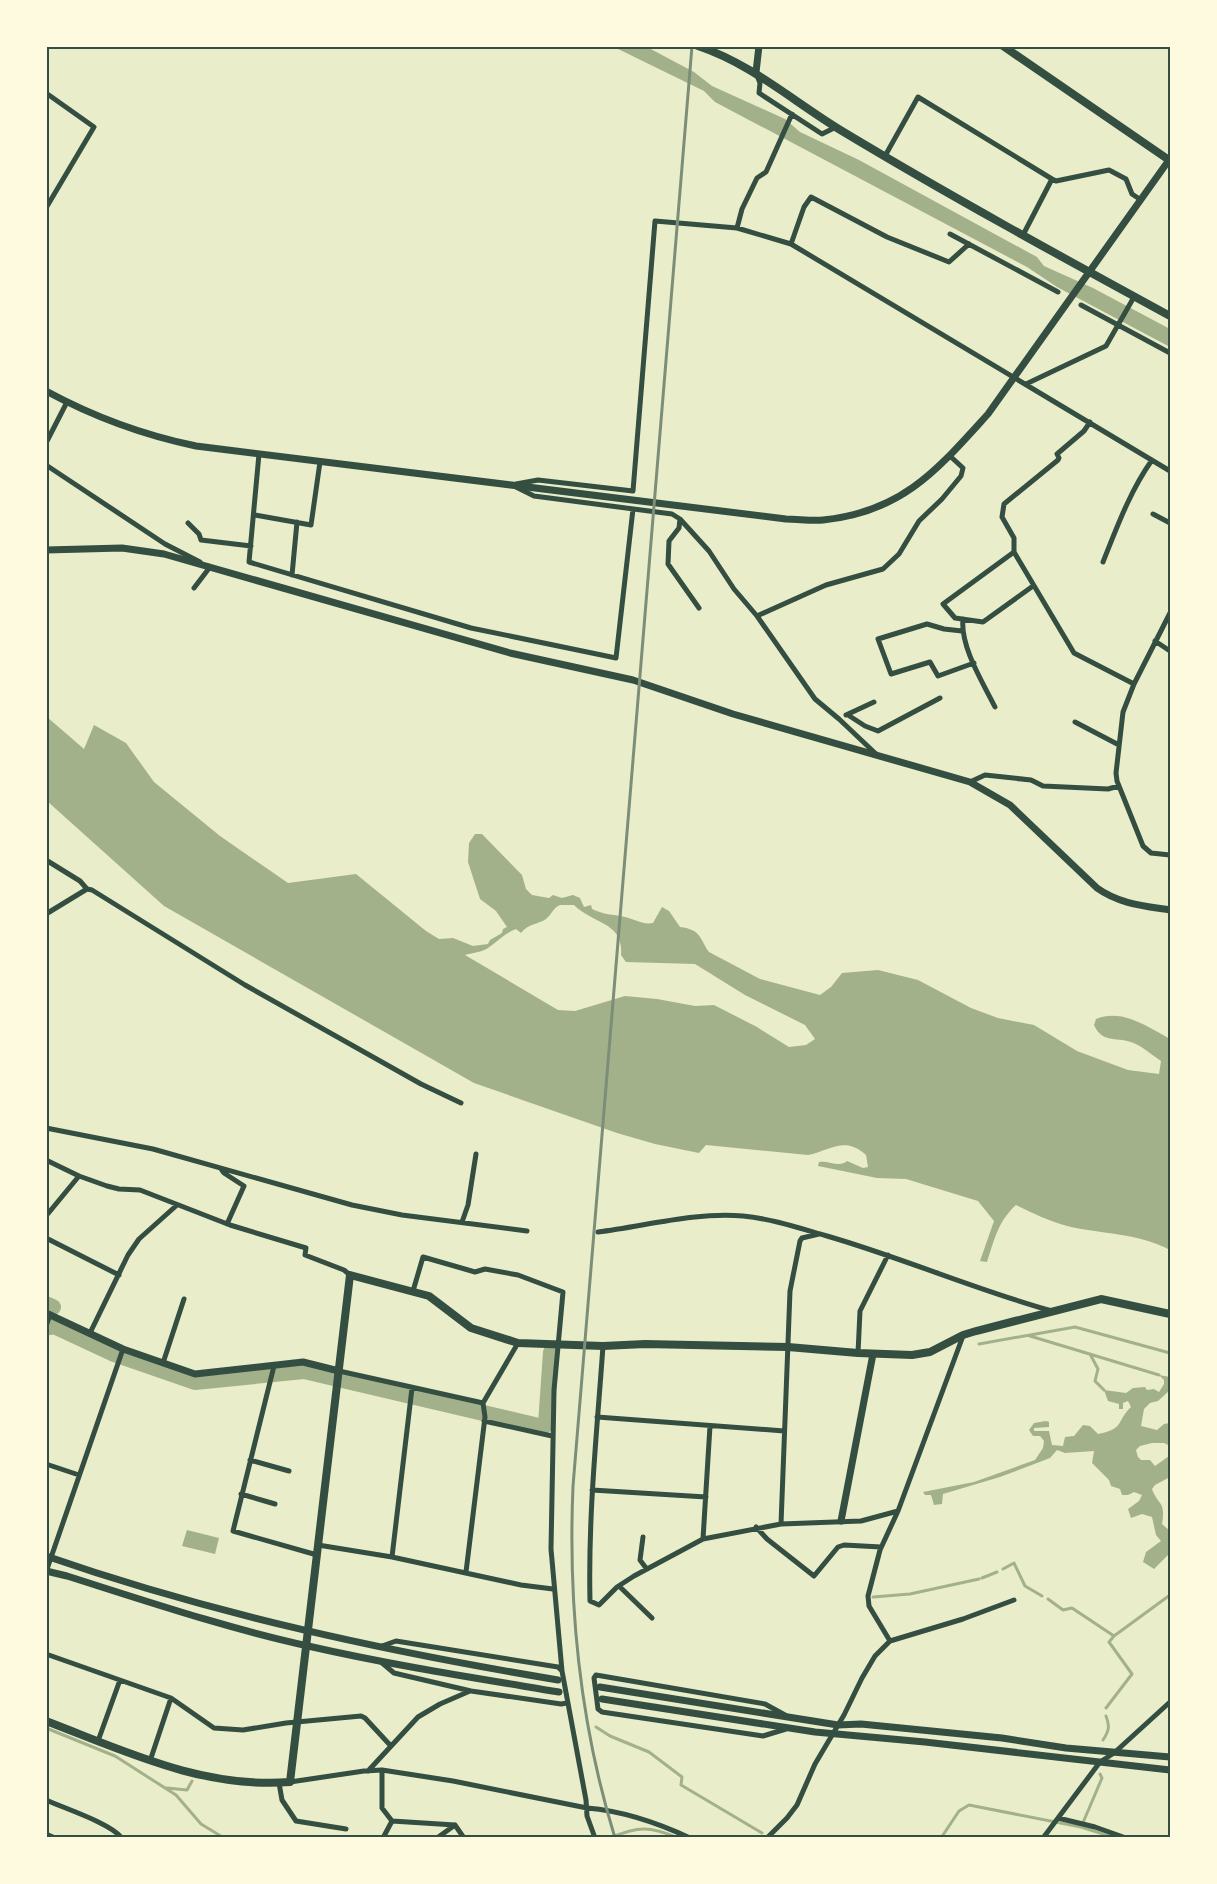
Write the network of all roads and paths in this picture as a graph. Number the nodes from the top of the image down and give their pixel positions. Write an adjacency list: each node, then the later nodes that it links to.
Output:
1 (698, 46): 4 (main road)
2 (759, 46): 5 (street)
3 (1003, 46): 10 (main road)
4 (718, 50): 5 (main road)
5 (756, 72): 7 (street); 8 (main road)
6 (46, 93): 13 (street)
7 (791, 117): 8 (street); 14 (street)
8 (836, 127): 9 (main road)
9 (885, 156): 11 (street); 16 (main road)
10 (1170, 160): 12 (street)
11 (1053, 179): 12 (street); 16 (street)
12 (1141, 200): 19 (street)
13 (46, 208)
14 (737, 228): 17 (street); 38 (street)
15 (950, 234): 18 (street)
16 (1023, 235): 19 (main road)
17 (791, 244): 18 (street); 26 (street)
18 (969, 244): 20 (street)
19 (1087, 275): 21 (main road); 26 (street)
20 (1058, 292)
21 (1132, 301): 23 (main road); 24 (street)
22 (1081, 305): 24 (street)
23 (1170, 316)
24 (1119, 324): 25 (street); 27 (street)
25 (1170, 353)
26 (1015, 377): 27 (street); 33 (street)
27 (1026, 384): 30 (street)
28 (46, 391): 29 (street)
29 (67, 402): 31 (street); 32 (street)
30 (1090, 422): 34 (street); 48 (street)
31 (46, 443)
32 (259, 454): 35 (street); 41 (street)
33 (951, 456): 38 (street); 56 (street)
34 (1152, 460): 37 (street); 49 (street)
35 (320, 462): 38 (street); 43 (street)
36 (46, 465): 50 (street)
37 (1170, 471)
38 (513, 485): 39 (street)
39 (633, 509): 42 (street); 51 (street)
40 (1153, 514): 45 (street)
41 (255, 515): 43 (street); 46 (street)
42 (680, 519): 54 (street); 56 (street)
43 (297, 522): 51 (street)
44 (188, 523): 46 (street)
45 (1170, 523)
46 (251, 546): 51 (street)
47 (46, 549): 50 (street)
48 (1014, 552): 52 (street); 57 (street)
49 (1103, 562)
50 (210, 567): 53 (street); 70 (street)
51 (292, 575)
52 (1033, 586): 57 (street); 62 (street)
53 (194, 588)
54 (699, 608)
55 (1170, 613): 59 (street)
56 (757, 616): 67 (street)
57 (963, 619): 58 (street)
58 (962, 631): 61 (street); 61 (street)
59 (1155, 641): 60 (street); 62 (street)
60 (1170, 651)
61 (974, 663): 65 (street)
62 (1134, 684): 69 (street)
63 (940, 698): 66 (street)
64 (874, 702): 66 (street)
65 (995, 707)
66 (848, 715): 67 (street)
67 (839, 719): 70 (street)
68 (1076, 722): 69 (street)
69 (1119, 745): 72 (street)
70 (877, 756): 71 (street)
71 (970, 782): 72 (street); 76 (street)
72 (1119, 786): 73 (street)
73 (1170, 855)
74 (46, 860): 75 (street)
75 (87, 889): 77 (street); 78 (street)
76 (1170, 910)
77 (46, 914)
78 (462, 1103)
79 (46, 1128): 82 (street)
80 (476, 1154): 86 (street)
81 (46, 1160): 83 (street)
82 (221, 1168): 86 (street); 87 (street)
83 (79, 1176): 84 (street); 85 (street)
84 (177, 1205): 87 (street); 93 (street)
85 (46, 1216)
86 (462, 1222): 88 (street)
87 (227, 1224): 94 (street)
88 (527, 1231)
89 (598, 1232): 90 (street)
90 (821, 1234): 92 (street); 106 (street)
91 (46, 1238): 93 (street)
92 (888, 1255): 97 (street); 107 (street)
93 (119, 1275): 101 (street)
94 (350, 1275): 95 (main road); 112 (main road)
95 (413, 1291): 103 (main road); 104 (street)
96 (184, 1299): 110 (street)
97 (1054, 1311): 99 (main road); 102 (main road)
98 (48, 1314): 100 (street); 101 (street)
99 (1170, 1314)
100 (46, 1326)
101 (90, 1333): 108 (street)
102 (963, 1335): 109 (main road); 128 (street)
103 (518, 1344): 104 (main road); 114 (street)
104 (559, 1345): 105 (main road); 119 (street)
105 (603, 1346): 106 (main road); 115 (street)
106 (788, 1347): 107 (main road); 118 (street)
107 (858, 1353): 109 (main road)
108 (121, 1354): 110 (street); 123 (street)
109 (873, 1354): 129 (street)
110 (163, 1363): 111 (street)
111 (274, 1368): 112 (street); 120 (street)
112 (339, 1376): 113 (street); 134 (main road)
113 (412, 1390): 114 (street); 138 (street)
114 (484, 1406): 116 (street)
115 (597, 1417): 117 (street); 124 (street)
116 (485, 1419): 119 (street); 141 (street)
117 (710, 1426): 118 (street); 126 (street)
118 (784, 1431): 130 (street)
119 (552, 1436): 143 (street)
120 (250, 1460): 122 (street); 125 (street)
121 (46, 1464): 123 (street)
122 (288, 1472)
123 (79, 1475): 137 (street)
124 (592, 1490): 126 (street); 142 (street)
125 (241, 1494): 127 (street); 136 (street)
126 (706, 1497): 133 (street)
127 (275, 1504)
128 (898, 1511): 129 (street); 135 (street)
129 (841, 1521): 130 (street)
130 (781, 1524): 131 (street)
131 (756, 1527): 133 (street); 135 (street)
132 (643, 1536): 139 (street)
133 (703, 1539): 139 (street)
134 (318, 1545): 136 (main road); 138 (street)
135 (881, 1547): 147 (street)
136 (317, 1555): 146 (main road)
137 (49, 1557): 140 (street); 146 (street)
138 (392, 1557): 141 (street)
139 (646, 1568): 142 (street)
140 (47, 1572): 148 (street)
141 (466, 1572): 143 (street)
142 (619, 1586): 145 (street)
143 (553, 1589): 152 (street)
144 (1014, 1600): 147 (street)
145 (652, 1618)
146 (308, 1632): 148 (main road); 149 (street)
147 (890, 1641): 165 (street)
148 (307, 1646): 151 (street); 164 (main road)
149 (380, 1647): 152 (street); 154 (street)
150 (46, 1654): 153 (street)
151 (379, 1660): 156 (street); 157 (street)
152 (562, 1671): 161 (street)
153 (120, 1680): 158 (street); 168 (street)
154 (558, 1680)
155 (600, 1687): 162 (street)
156 (471, 1691): 161 (street); 169 (street)
157 (559, 1692)
158 (171, 1698): 164 (street); 172 (street)
159 (602, 1699): 166 (street)
160 (1170, 1702): 170 (street)
161 (567, 1703): 180 (street)
162 (787, 1716): 165 (street); 166 (street)
163 (46, 1721): 168 (main road)
164 (296, 1722): 169 (street); 177 (main road)
165 (838, 1725): 167 (street); 170 (street)
166 (786, 1729): 167 (street)
167 (832, 1734): 173 (street); 193 (street)
168 (98, 1741): 172 (main road)
169 (390, 1744): 176 (street)
170 (1114, 1753): 171 (street); 173 (street)
171 (1170, 1757)
172 (150, 1761): 178 (main road)
173 (1100, 1762): 175 (street); 181 (street)
174 (382, 1770): 176 (street); 180 (street); 182 (street)
175 (1170, 1770)
176 (368, 1771): 177 (street)
177 (290, 1782): 178 (main road)
178 (279, 1783): 184 (street)
179 (46, 1800): 187 (street)
180 (586, 1808): 191 (street); 192 (street)
181 (1058, 1818): 194 (street); 195 (street)
182 (392, 1821): 183 (street); 188 (street)
183 (455, 1825): 189 (street); 190 (street)
184 (346, 1830)
185 (46, 1834): 186 (street)
186 (55, 1838)
187 (122, 1838)
188 (382, 1838)
189 (437, 1838)
190 (464, 1838)
191 (595, 1838)
192 (690, 1838)
193 (767, 1838)
194 (1043, 1838)
195 (1126, 1838)

